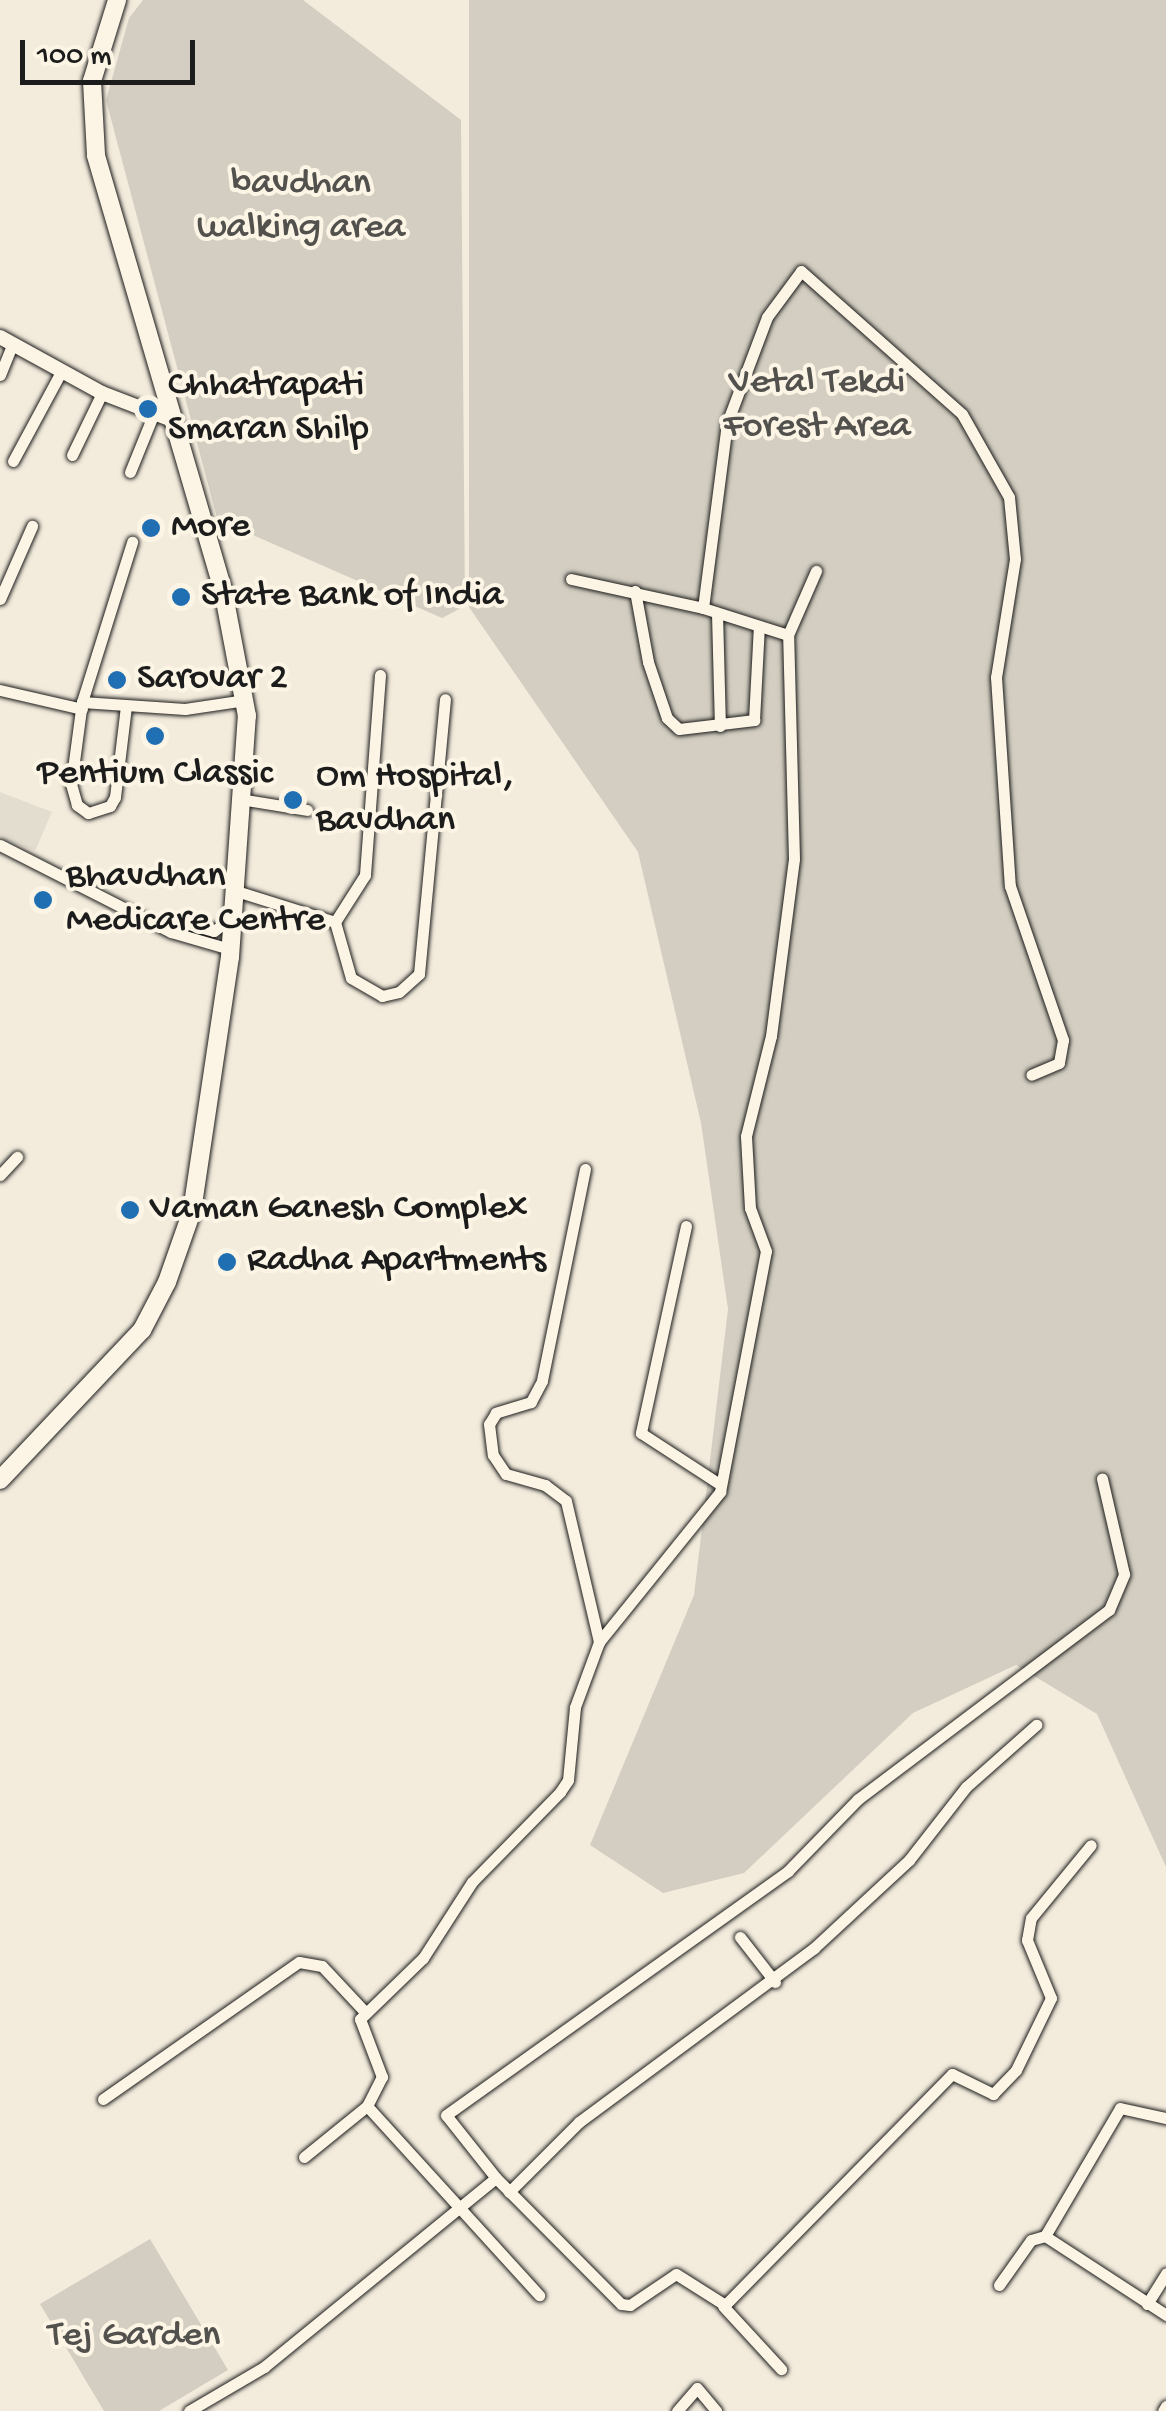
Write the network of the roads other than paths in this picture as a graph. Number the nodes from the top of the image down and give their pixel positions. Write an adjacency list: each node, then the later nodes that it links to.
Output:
1 (117, 0): 7 (main road)
2 (7, 340): 3 (street); 4 (street)
3 (62, 370): 5 (street); 9 (street)
4 (0, 375)
5 (102, 393): 6 (street); 8 (street)
6 (154, 413): 7 (street); 10 (street)
7 (172, 420): 24 (main road)
8 (72, 455)
9 (13, 461)
10 (130, 472)
11 (32, 526): 16 (street)
12 (132, 542): 25 (street)
13 (816, 571): 20 (street)
14 (570, 580): 15 (street)
15 (635, 591): 17 (street); 27 (street)
16 (0, 598)
17 (703, 608): 18 (street); 36 (street)
18 (717, 612): 19 (street); 27 (street)
19 (758, 626): 20 (street); 27 (street)
20 (788, 636): 45 (street)
21 (380, 675): 33 (street)
22 (0, 690): 25 (street)
23 (444, 699): 33 (street)
24 (245, 700): 26 (street); 28 (main road)
25 (82, 706): 26 (street); 26 (street)
26 (126, 706)
27 (720, 726)
28 (240, 799): 29 (street); 31 (main road)
29 (307, 810)
30 (0, 845): 34 (street)
31 (234, 890): 32 (main road); 33 (street)
32 (232, 917): 34 (street); 35 (main road)
33 (335, 922)
34 (162, 924): 35 (street)
35 (230, 950): 41 (main road)
36 (1030, 1075)
37 (17, 1158): 39 (street)
38 (584, 1170): 46 (street)
39 (0, 1175)
40 (686, 1226): 45 (street)
41 (32, 1444): 42 (main road); 44 (main road)
42 (0, 1465)
43 (1102, 1479): 56 (street)
44 (0, 1480)
45 (721, 1485): 46 (street)
46 (599, 1642): 51 (street)
47 (1036, 1724): 50 (street)
48 (1091, 1845): 64 (street)
49 (740, 1937): 50 (street)
50 (776, 1982): 57 (street)
51 (366, 2013): 52 (street); 53 (street)
52 (103, 2099)
53 (367, 2106): 55 (street); 58 (street)
54 (1166, 2118): 59 (street)
55 (304, 2158)
56 (496, 2178): 57 (street); 58 (street)
57 (509, 2192): 64 (street)
58 (463, 2205): 62 (street); 67 (street)
59 (1045, 2236): 61 (street); 63 (street)
60 (1166, 2272): 63 (street)
61 (1000, 2285)
62 (539, 2294)
63 (1148, 2304): 65 (street)
64 (723, 2306): 66 (street)
65 (1166, 2315)
66 (781, 2369)
67 (189, 2411)
68 (677, 2411): 69 (street)
69 (716, 2411)

